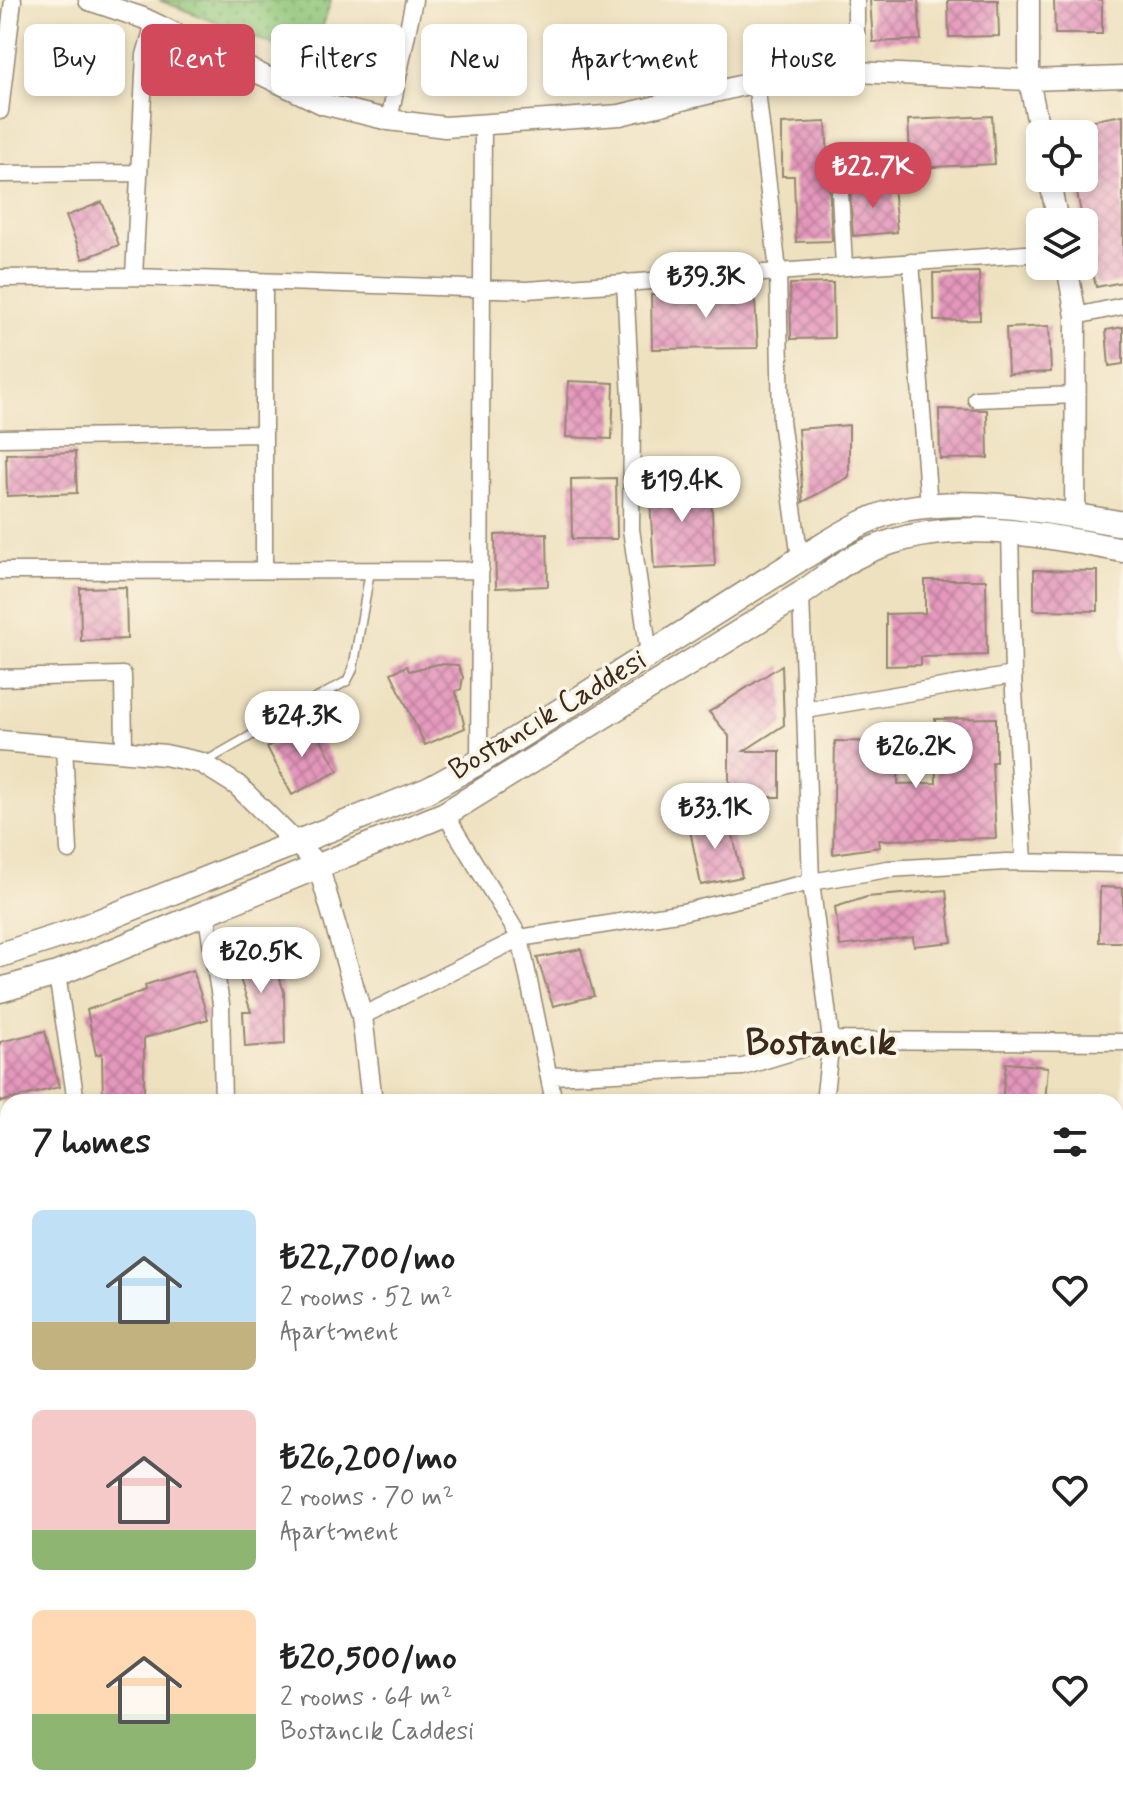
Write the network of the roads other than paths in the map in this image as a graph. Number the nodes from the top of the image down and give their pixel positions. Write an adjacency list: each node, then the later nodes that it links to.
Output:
1 (13, 0): 13 (street)
2 (89, 0): 6 (street)
3 (414, 0): 14 (street)
4 (856, 0): 7 (street)
5 (1029, 0): 10 (street)
6 (154, 23): 14 (street); 17 (street)
7 (856, 24)
8 (865, 72): 10 (street)
9 (1123, 77): 10 (street)
10 (1029, 80): 15 (street)
11 (743, 85): 16 (street)
12 (758, 96): 23 (street)
13 (0, 111)
14 (389, 120): 16 (street)
15 (1037, 120)
16 (483, 125): 29 (street)
17 (138, 173): 18 (street); 24 (street)
18 (0, 174)
19 (840, 193): 22 (street)
20 (1026, 254): 21 (street)
21 (911, 262): 22 (street); 36 (street)
22 (844, 266): 23 (street)
23 (778, 271): 28 (street); 41 (street)
24 (134, 277): 25 (street); 27 (street)
25 (0, 278)
26 (1070, 280): 31 (street)
27 (264, 282): 29 (street); 34 (street)
28 (625, 282): 29 (street); 47 (street)
29 (483, 289): 44 (street)
30 (1123, 306): 31 (street)
31 (1076, 316): 32 (street)
32 (1076, 395): 33 (street); 37 (street)
33 (976, 399)
34 (264, 434): 35 (street); 42 (street)
35 (0, 438)
36 (929, 507): 37 (main road, Bostancık Caddesi); 41 (main road, Bostancık Caddesi)
37 (1075, 515): 38 (main road, Bostancık Caddesi)
38 (1123, 524)
39 (1010, 529): 40 (main road, Bostancık Caddesi); 46 (main road, Bostancık Caddesi); 48 (street)
40 (1123, 550)
41 (800, 559): 47 (main road, Bostancık Caddesi)
42 (264, 570): 43 (street); 45 (street)
43 (370, 570): 44 (street); 55 (lane)
44 (481, 570): 54 (street)
45 (0, 571)
46 (801, 594): 50 (street); 56 (main road, Bostancık Caddesi)
47 (649, 654): 54 (main road, Bostancık Caddesi)
48 (1013, 675): 50 (street); 59 (street)
49 (0, 678): 53 (street)
50 (806, 710): 62 (street)
51 (0, 741): 52 (street)
52 (64, 745): 53 (street); 58 (street)
53 (124, 750): 55 (street)
54 (479, 762): 57 (main road, Bostancık Caddesi)
55 (202, 763): 57 (street)
56 (445, 814): 61 (main road, Bostancık Caddesi); 64 (street)
57 (296, 842): 61 (street); 65 (main road, Bostancık Caddesi)
58 (69, 851)
59 (1024, 862): 60 (street); 62 (street)
60 (1123, 864)
61 (318, 865): 63 (main road, Bostancık Caddesi); 68 (street)
62 (811, 882): 64 (street); 69 (street)
63 (206, 911): 66 (main road, Bostancık Caddesi); 73 (street)
64 (520, 938): 68 (street); 71 (street)
65 (0, 955)
66 (57, 974): 67 (main road, Bostancık Caddesi); 72 (street)
67 (0, 990)
68 (362, 1016): 74 (street)
69 (831, 1040): 70 (street); 71 (street); 76 (street)
70 (1123, 1042)
71 (551, 1076): 75 (street)
72 (75, 1094)
73 (223, 1094)
74 (371, 1094)
75 (553, 1094)
76 (825, 1094)

